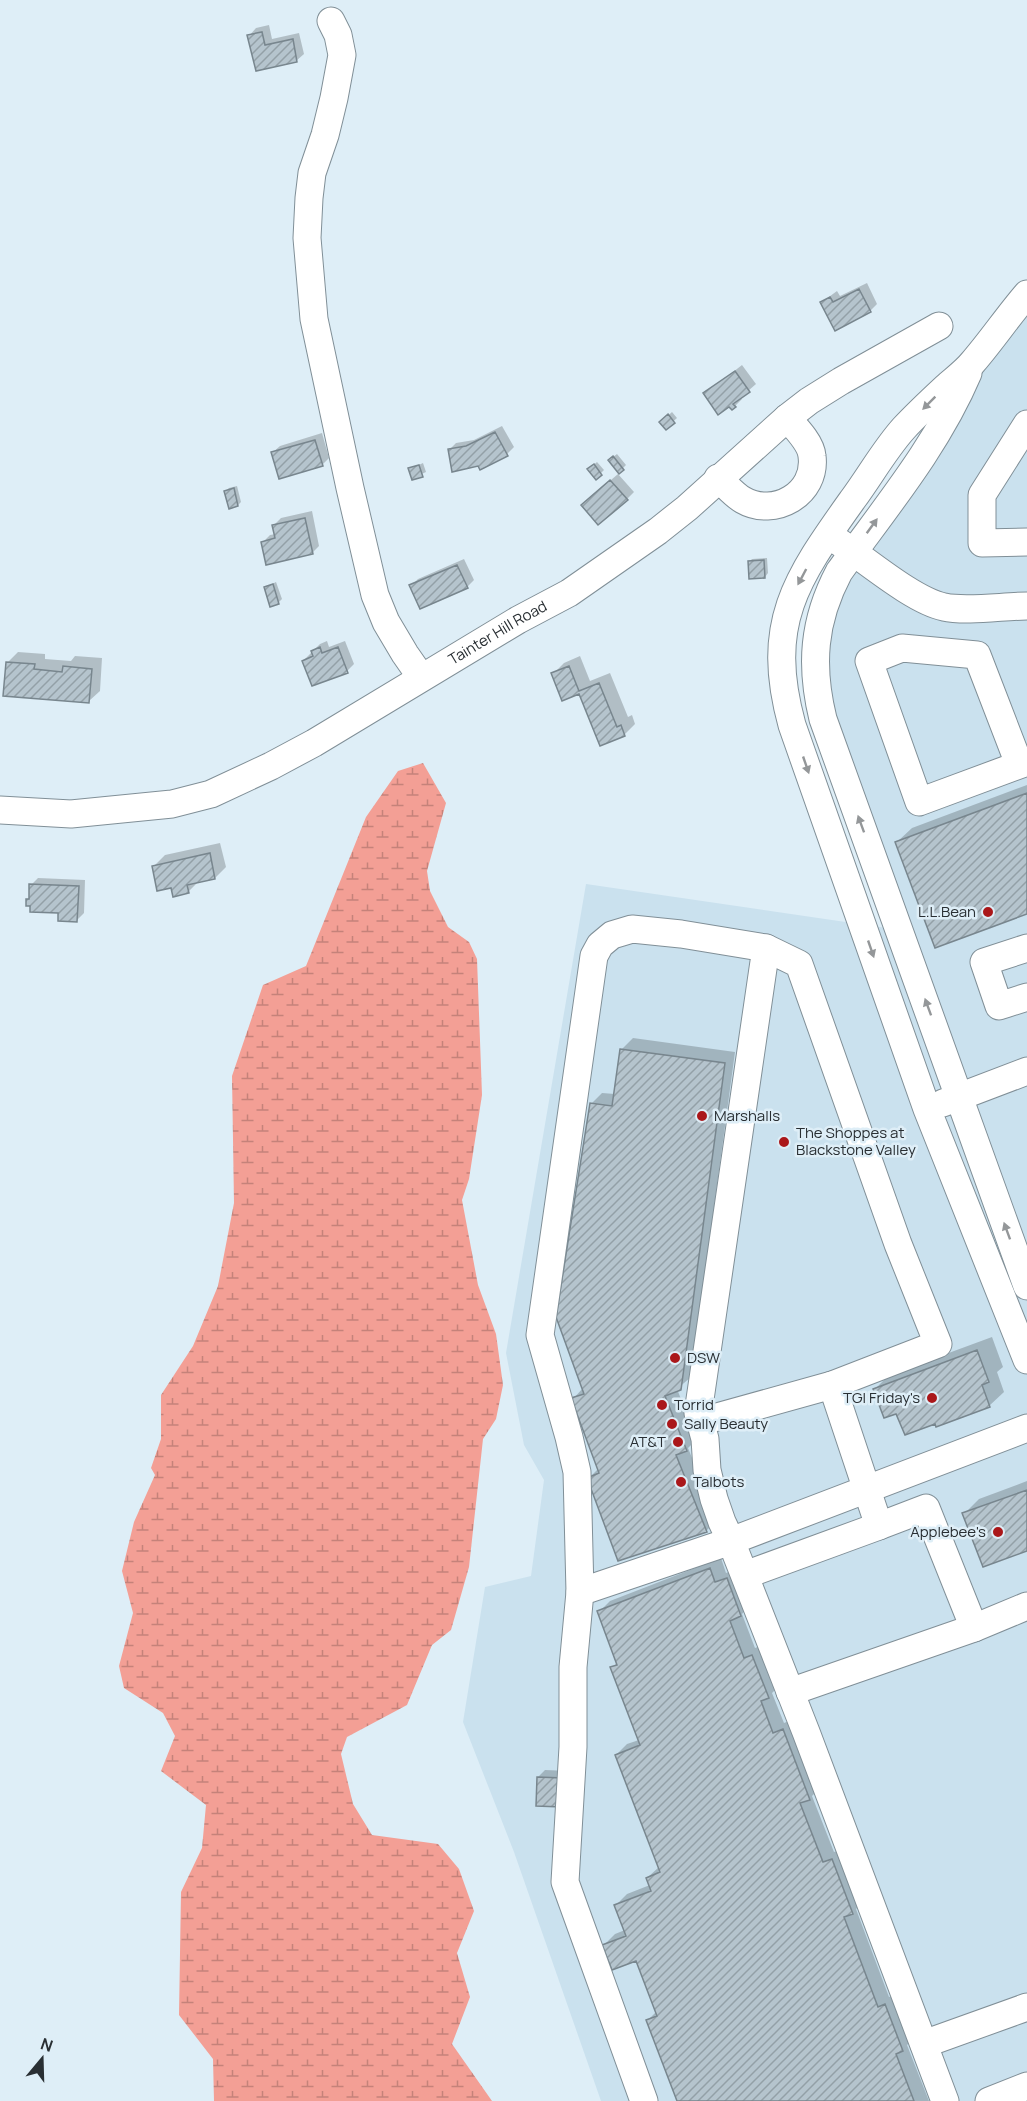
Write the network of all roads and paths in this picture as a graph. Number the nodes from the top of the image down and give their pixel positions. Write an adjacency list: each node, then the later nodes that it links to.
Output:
1 (331, 21): 12 (street)
2 (1027, 294): 4 (street)
3 (939, 326): 5 (street, Tainter Hill Road)
4 (972, 364): 8 (street, one-way to 8); 10 (street, one-way to 4)
5 (787, 418): 7 (street, Tainter Hill Road); 7 (street)
6 (1027, 424): 9 (street)
7 (718, 478): 12 (street, Tainter Hill Road)
8 (828, 535): 10 (street); 21 (street, one-way to 21)
9 (1027, 542)
10 (853, 552): 11 (street); 18 (street, one-way to 10)
11 (1027, 606)
12 (421, 677): 14 (street, Tainter Hill Road)
13 (1023, 763): 13 (street)
14 (0, 810)
15 (766, 948): 24 (street); 25 (street); 31 (street)
16 (1027, 948): 17 (street)
17 (1027, 997)
18 (943, 1050): 19 (street); 20 (street)
19 (1015, 1075): 20 (street)
20 (960, 1097): 21 (street); 22 (street, one-way to 20)
21 (927, 1108): 23 (street)
22 (1027, 1286)
23 (1027, 1360)
24 (832, 1385): 25 (street); 27 (street)
25 (699, 1422): 29 (street)
26 (1027, 1428): 27 (street)
27 (866, 1489): 28 (street); 29 (street)
28 (879, 1526): 30 (street); 33 (street)
29 (731, 1541): 30 (street); 31 (street)
30 (745, 1575): 34 (street)
31 (580, 1592): 38 (street)
32 (1027, 1606): 33 (street)
33 (974, 1628): 34 (street)
34 (790, 1692): 36 (street)
35 (1027, 2007): 36 (street)
36 (924, 2044): 39 (street)
37 (1027, 2086): 40 (street)
38 (644, 2101)
39 (945, 2101)
40 (989, 2101)

